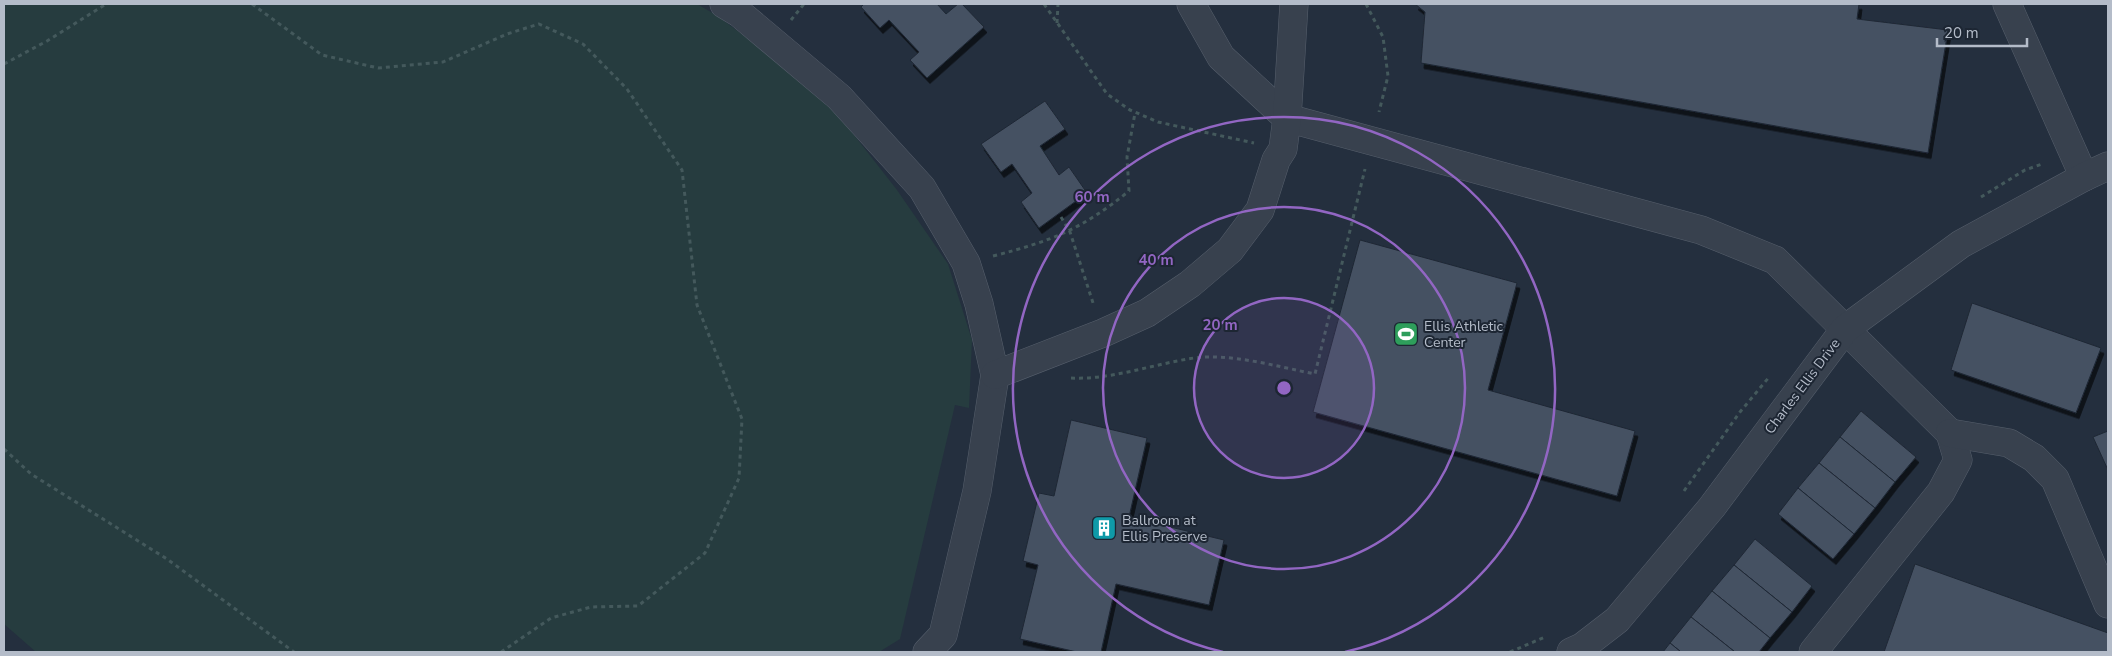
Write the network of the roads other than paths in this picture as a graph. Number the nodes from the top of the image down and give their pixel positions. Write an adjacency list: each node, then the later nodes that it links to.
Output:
1 (724, 4): 9 (street)
2 (1191, 4): 5 (street)
3 (1294, 4): 5 (street)
4 (2007, 4): 7 (street)
5 (1287, 118): 8 (street); 9 (street)
6 (2108, 166): 7 (street, Charles Ellis Drive)
7 (2096, 174): 8 (street, Charles Ellis Drive)
8 (1845, 329): 10 (street); 12 (street, Charles Ellis Drive)
9 (995, 375): 13 (street)
10 (1950, 433): 11 (street); 14 (street)
11 (2108, 604)
12 (1579, 651)
13 (927, 652)
14 (1813, 652)

